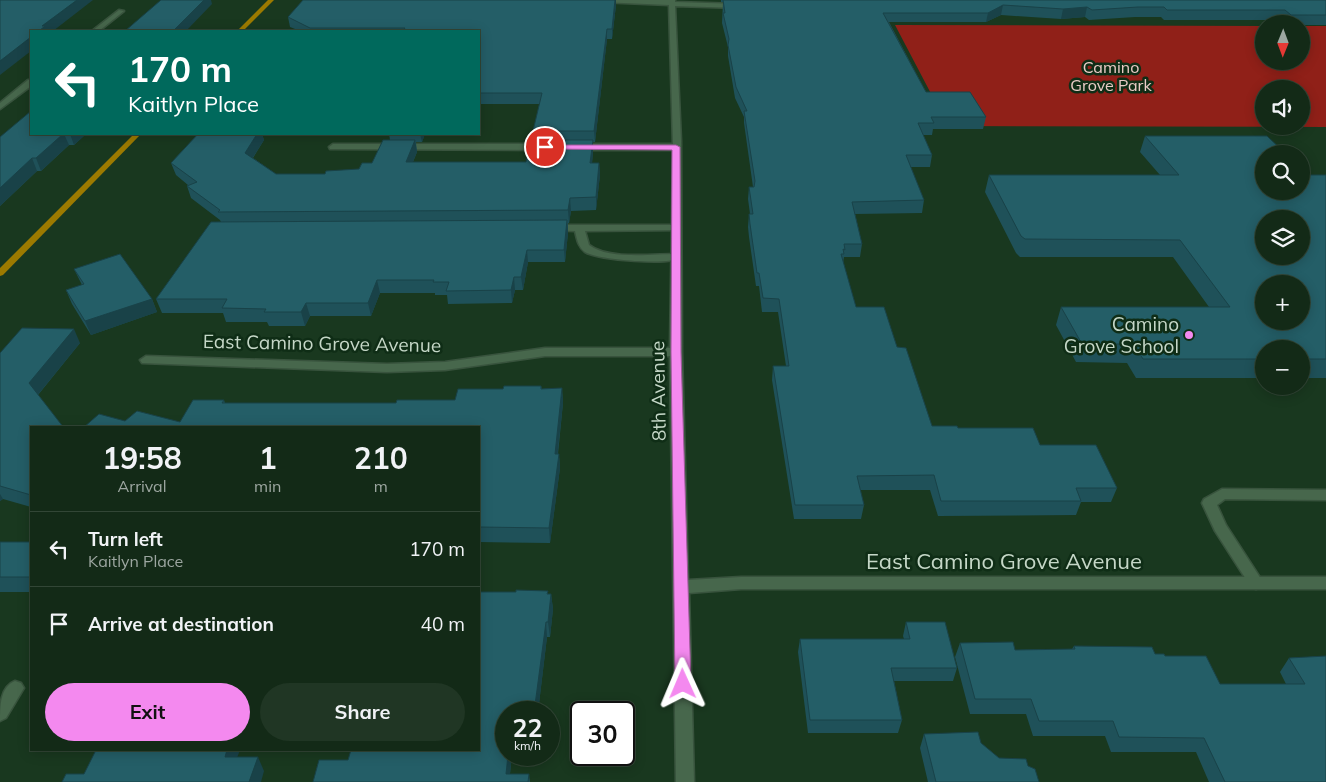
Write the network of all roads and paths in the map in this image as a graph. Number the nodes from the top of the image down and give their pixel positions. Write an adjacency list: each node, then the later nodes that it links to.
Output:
1 (588, 0): 2 (street)
2 (672, 1): 3 (street); 11 (street, 8th Avenue)
3 (752, 6)
4 (121, 11): 5 (street)
5 (96, 30)
6 (30, 83): 7 (street)
7 (0, 108)
8 (332, 147): 9 (street)
9 (552, 147)
10 (572, 147): 11 (street)
11 (676, 147): 14 (street, 8th Avenue)
12 (540, 228): 13 (street)
13 (579, 228): 14 (street); 15 (street)
14 (676, 228): 15 (street, 8th Avenue)
15 (676, 257): 16 (street, 8th Avenue)
16 (676, 352): 17 (street, East Camino Grove Avenue); 21 (street, 8th Avenue)
17 (146, 360)
18 (1326, 495): 19 (street)
19 (1256, 583): 20 (street, East Camino Grove Avenue); 21 (street, East Camino Grove Avenue)
20 (1326, 583)
21 (681, 587): 24 (street, 8th Avenue)
22 (15, 688): 23 (street)
23 (0, 712)
24 (685, 782)

